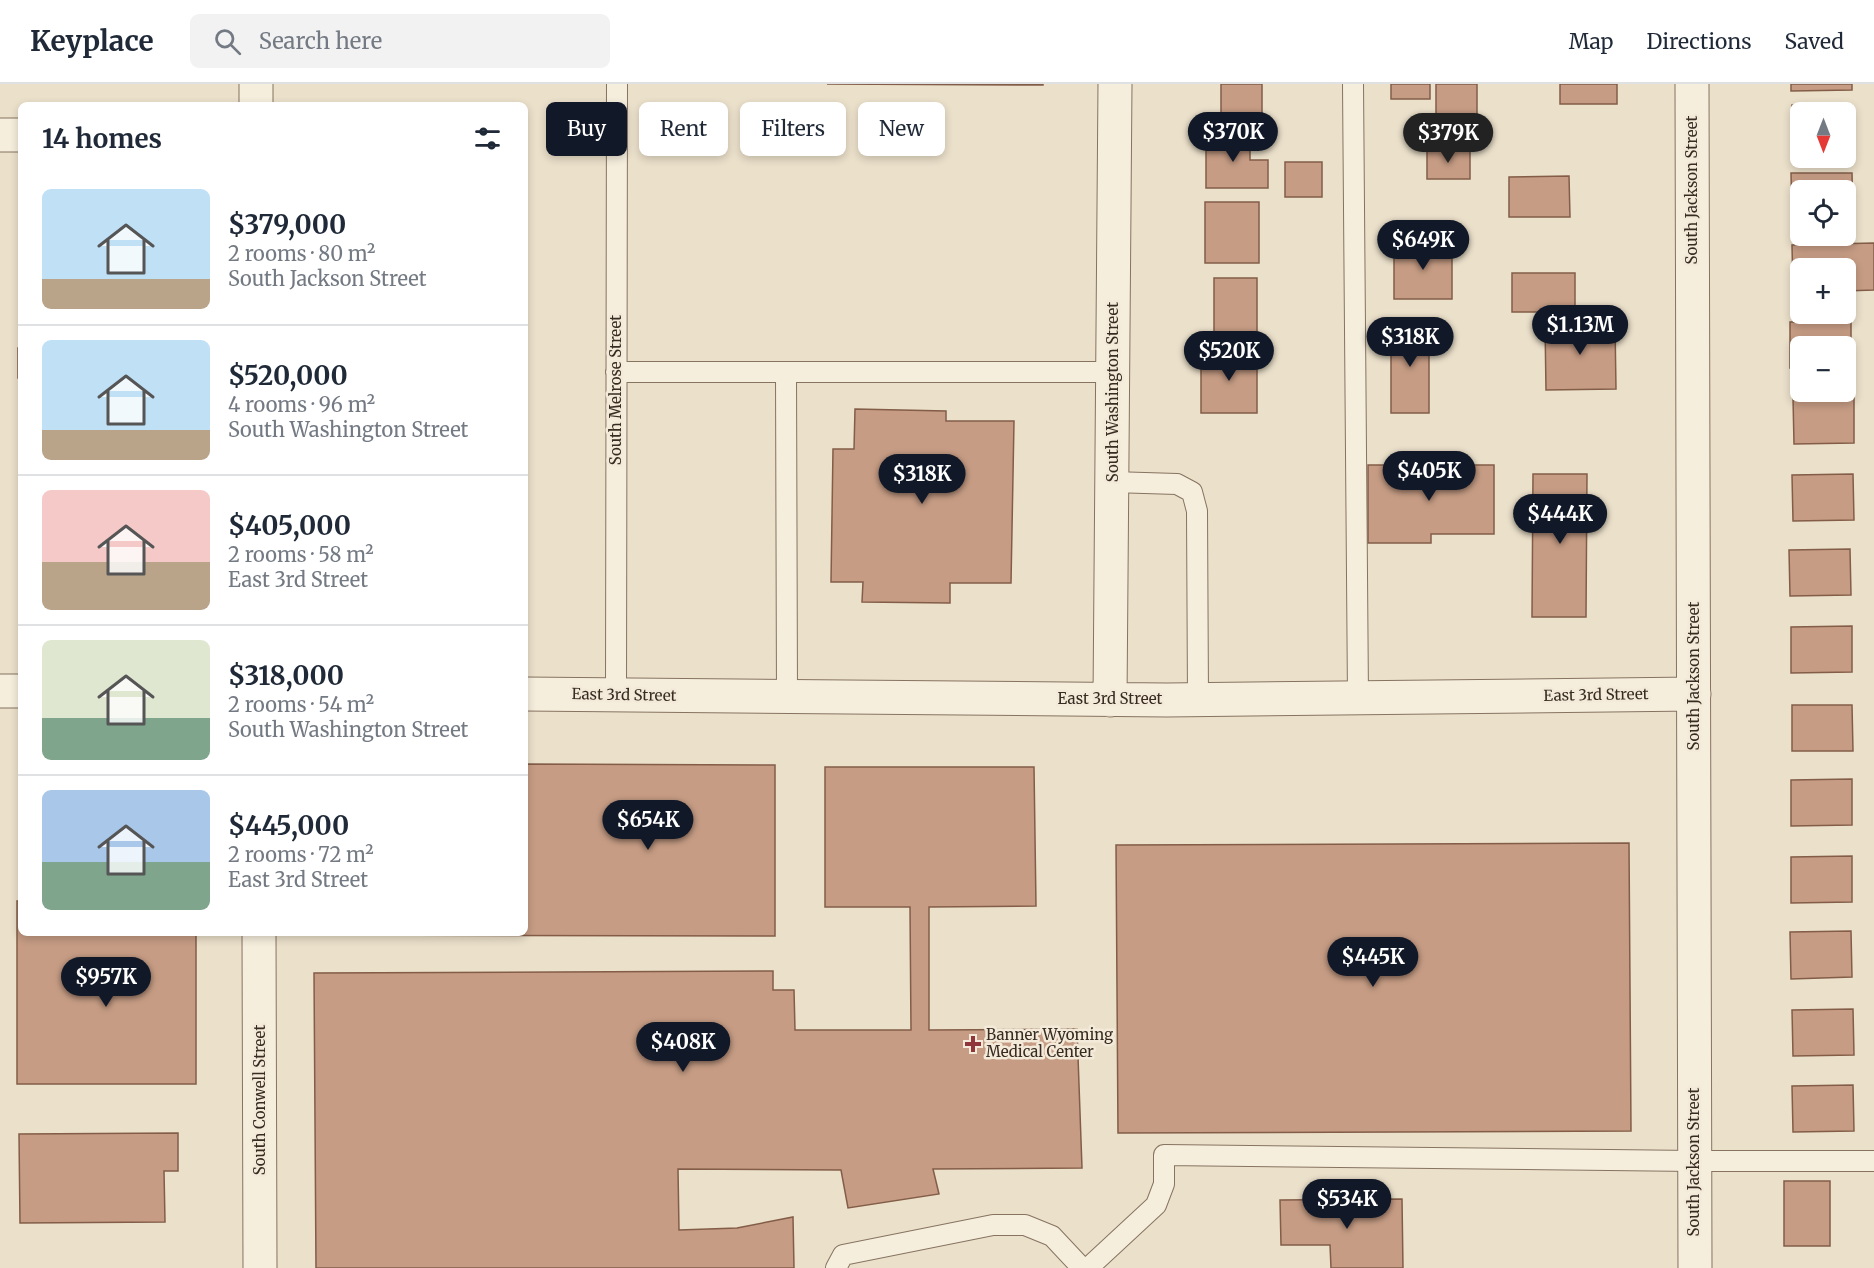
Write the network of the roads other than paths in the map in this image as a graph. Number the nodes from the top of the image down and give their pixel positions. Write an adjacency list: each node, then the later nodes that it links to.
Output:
1 (256, 84): 6 (street)
2 (617, 84): 9 (lane, South Melrose Street)
3 (1115, 84): 11 (street, South Washington Street)
4 (1353, 84): 19 (lane)
5 (1692, 84): 16 (street, South Jackson Street)
6 (256, 102)
7 (0, 135): 8 (street)
8 (18, 135)
9 (616, 372): 10 (lane); 17 (lane, South Melrose Street)
10 (786, 372): 11 (lane); 18 (lane)
11 (1113, 372): 12 (street, South Washington Street)
12 (1112, 482): 20 (street, South Washington Street); 21 (lane)
13 (0, 691): 14 (street)
14 (18, 691)
15 (528, 694): 17 (street, East 3rd Street)
16 (1694, 694): 19 (street, East 3rd Street); 23 (street, South Jackson Street)
17 (616, 695): 18 (street, East 3rd Street)
18 (786, 697): 20 (street, East 3rd Street)
19 (1358, 697): 21 (street, East 3rd Street)
20 (1110, 699): 21 (street, East 3rd Street)
21 (1198, 699)
22 (259, 936): 25 (street, South Conwell Street)
23 (1694, 1161): 24 (lane); 28 (lane); 29 (street, South Jackson Street)
24 (1874, 1161)
25 (261, 1268)
26 (836, 1268): 27 (lane)
27 (1082, 1268)
28 (1088, 1268)
29 (1695, 1268)

